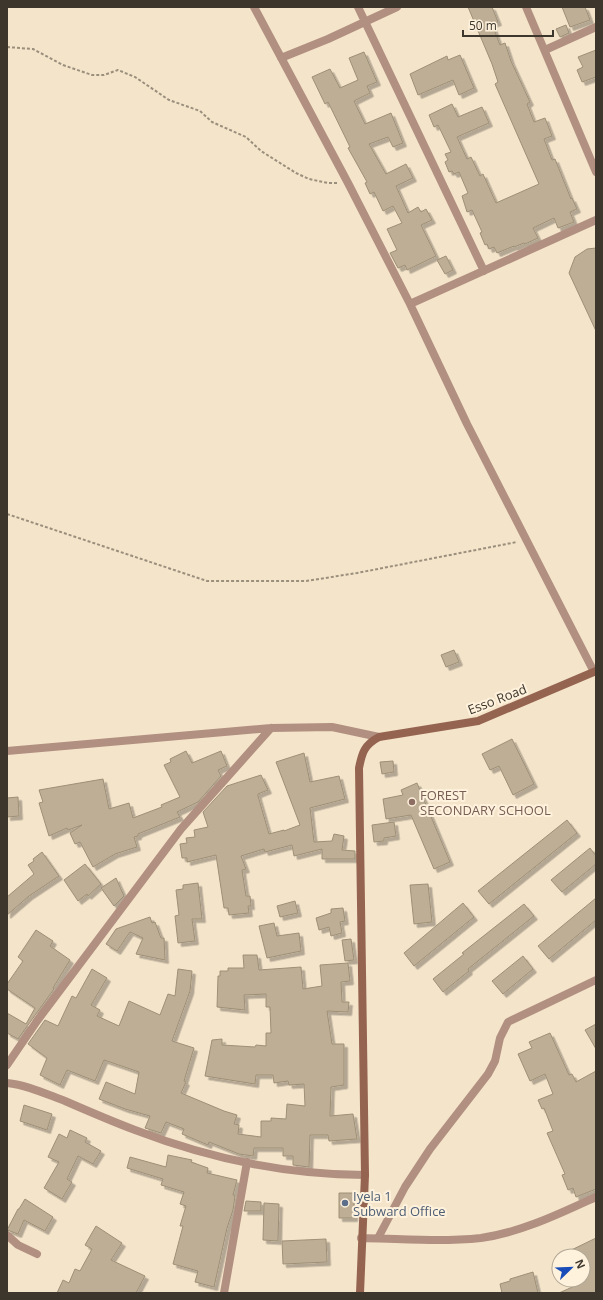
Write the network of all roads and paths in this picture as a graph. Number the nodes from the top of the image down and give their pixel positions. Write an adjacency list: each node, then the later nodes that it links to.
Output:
1 (254, 7): 9 (street)
2 (358, 7): 5 (street)
3 (397, 7): 5 (street)
4 (526, 7): 8 (street)
5 (365, 21): 9 (street); 13 (street)
6 (596, 27): 8 (street)
7 (7, 47): 11 (path)
8 (545, 50): 10 (street)
9 (281, 58): 11 (street)
10 (596, 172)
11 (348, 183): 14 (street)
12 (596, 220): 13 (street)
13 (484, 271): 14 (street)
14 (410, 304): 16 (street)
15 (7, 514): 16 (path)
16 (526, 540): 17 (street)
17 (595, 672): 19 (street, Esso Road)
18 (271, 728): 19 (street); 20 (street); 22 (street)
19 (379, 737): 25 (street)
20 (7, 751)
21 (596, 980): 29 (street)
22 (7, 1065)
23 (7, 1083): 24 (street)
24 (247, 1162): 25 (street); 31 (street)
25 (365, 1175): 28 (street)
26 (596, 1197): 29 (street)
27 (7, 1235): 30 (street)
28 (361, 1238): 29 (street); 32 (street)
29 (378, 1238)
30 (37, 1254)
31 (224, 1293)
32 (360, 1293)

